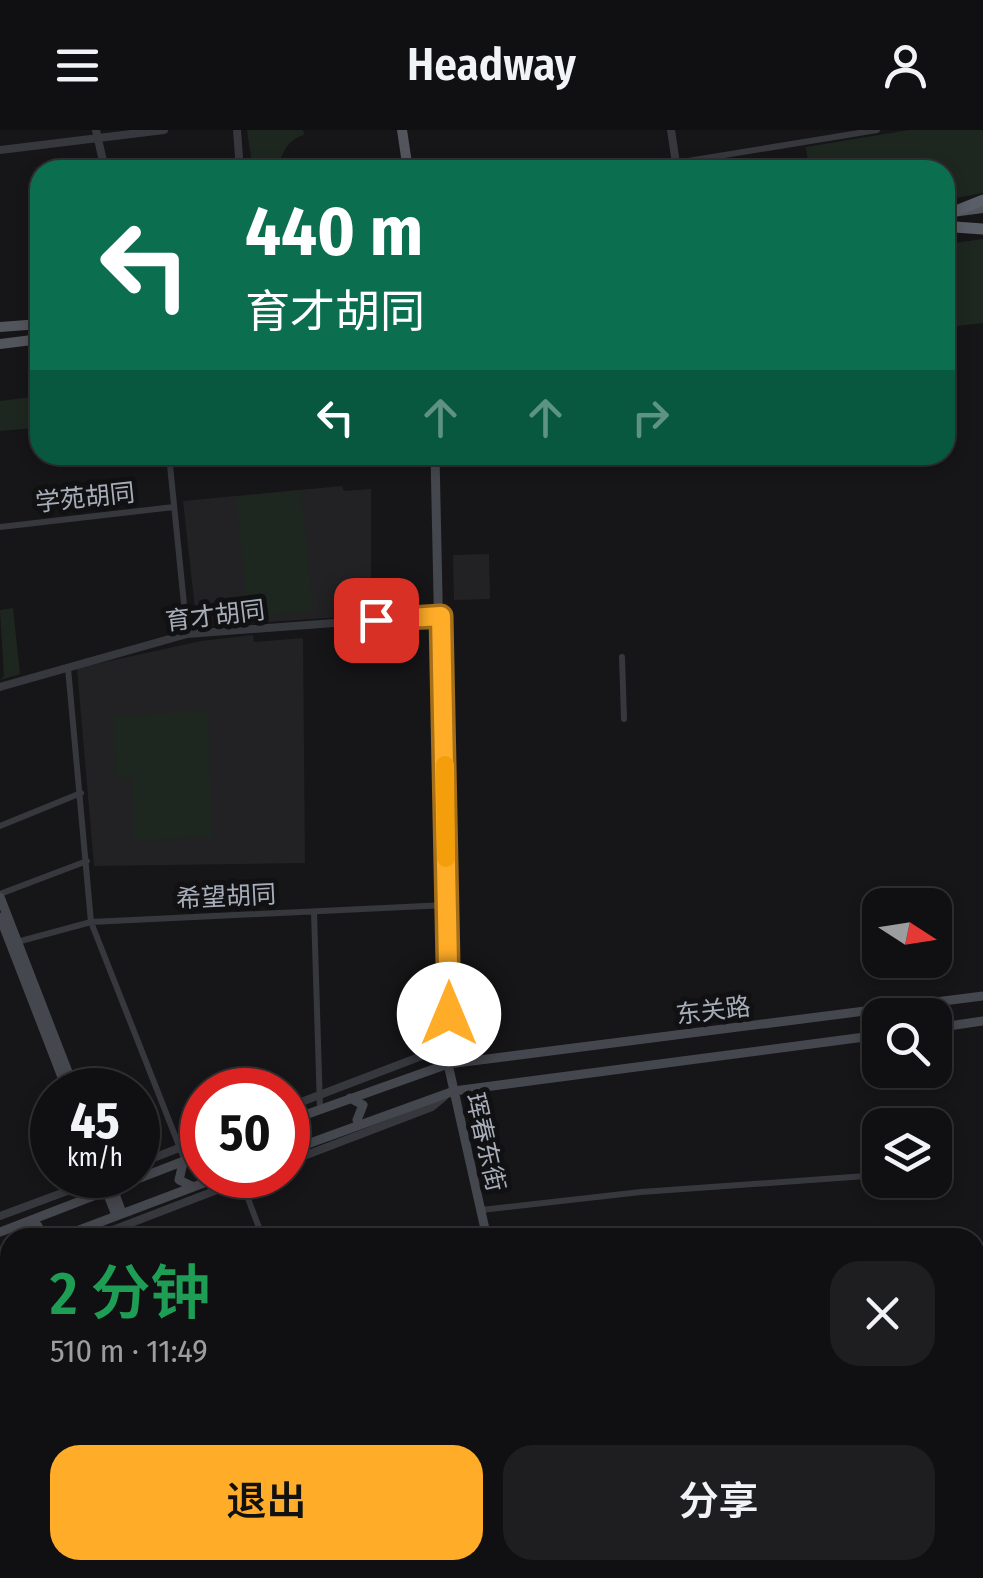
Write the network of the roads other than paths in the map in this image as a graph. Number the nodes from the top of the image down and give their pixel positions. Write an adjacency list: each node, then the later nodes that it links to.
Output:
1 (164, 130): 6 (street)
2 (238, 130): 9 (street)
3 (405, 130): 10 (main road)
4 (671, 130): 11 (street)
5 (877, 130): 12 (street)
6 (97, 135): 7 (street); 8 (street)
7 (0, 150)
8 (103, 160)
9 (240, 160)
10 (410, 160)
11 (676, 160)
12 (710, 160)
13 (983, 200): 15 (highway)
14 (983, 208): 16 (main road)
15 (955, 210)
16 (955, 211)
17 (983, 226): 18 (highway)
18 (955, 228)
19 (30, 325): 20 (main road)
20 (0, 327)
21 (30, 341): 22 (main road)
22 (0, 344)
23 (169, 465): 25 (street)
24 (435, 465): 27 (main road, 珲春东街)
25 (174, 508): 26 (street, 学苑胡同); 28 (street)
26 (0, 527)
27 (441, 616): 28 (street, 育才胡同); 37 (main road, 珲春东街)
28 (187, 634): 30 (street, 育才胡同)
29 (622, 657): 32 (street)
30 (68, 668): 31 (street, 育才胡同); 33 (street)
31 (0, 688)
32 (624, 719)
33 (80, 794): 34 (street); 35 (street)
34 (0, 826)
35 (87, 861): 36 (street); 40 (street)
36 (0, 895): 41 (main road)
37 (448, 905): 38 (street, 希望胡同); 46 (main road, 珲春东街)
38 (314, 912): 40 (street, 希望胡同); 49 (street)
39 (0, 917): 41 (main road)
40 (91, 922): 41 (street, 希望胡同); 56 (street)
41 (13, 943): 47 (main road)
42 (983, 996): 46 (main road, 东关路)
43 (983, 1021): 44 (main road)
44 (952, 1026)
45 (862, 1037): 48 (main road, 东关路)
46 (448, 1064): 48 (main road, 珲春东街); 49 (street, 东关路); 51 (main road, 东关路)
47 (62, 1068)
48 (454, 1090): 54 (main road, 东关路); 57 (street, 东关路); 66 (main road, 珲春东街)
49 (316, 1096): 50 (street, 东关路); 52 (street)
50 (310, 1098)
51 (340, 1100): 52 (main road, 东关路); 54 (main road)
52 (320, 1108): 53 (main road, 东关路)
53 (310, 1112)
54 (346, 1128): 55 (main road, 东关路)
55 (310, 1142)
56 (180, 1148): 58 (street)
57 (310, 1153)
58 (160, 1156)
59 (862, 1176): 66 (street)
60 (180, 1192): 67 (main road)
61 (47, 1198): 68 (street)
62 (89, 1198): 69 (main road)
63 (112, 1198): 67 (main road)
64 (194, 1198): 74 (street)
65 (247, 1198): 75 (street)
66 (481, 1210): 76 (main road, 珲春东街)
67 (115, 1215): 72 (main road); 73 (street)
68 (0, 1216)
69 (21, 1224): 70 (main road); 71 (main road)
70 (10, 1228)
71 (38, 1228)
72 (83, 1228)
73 (113, 1228)
74 (126, 1228)
75 (258, 1228)
76 (485, 1228)

